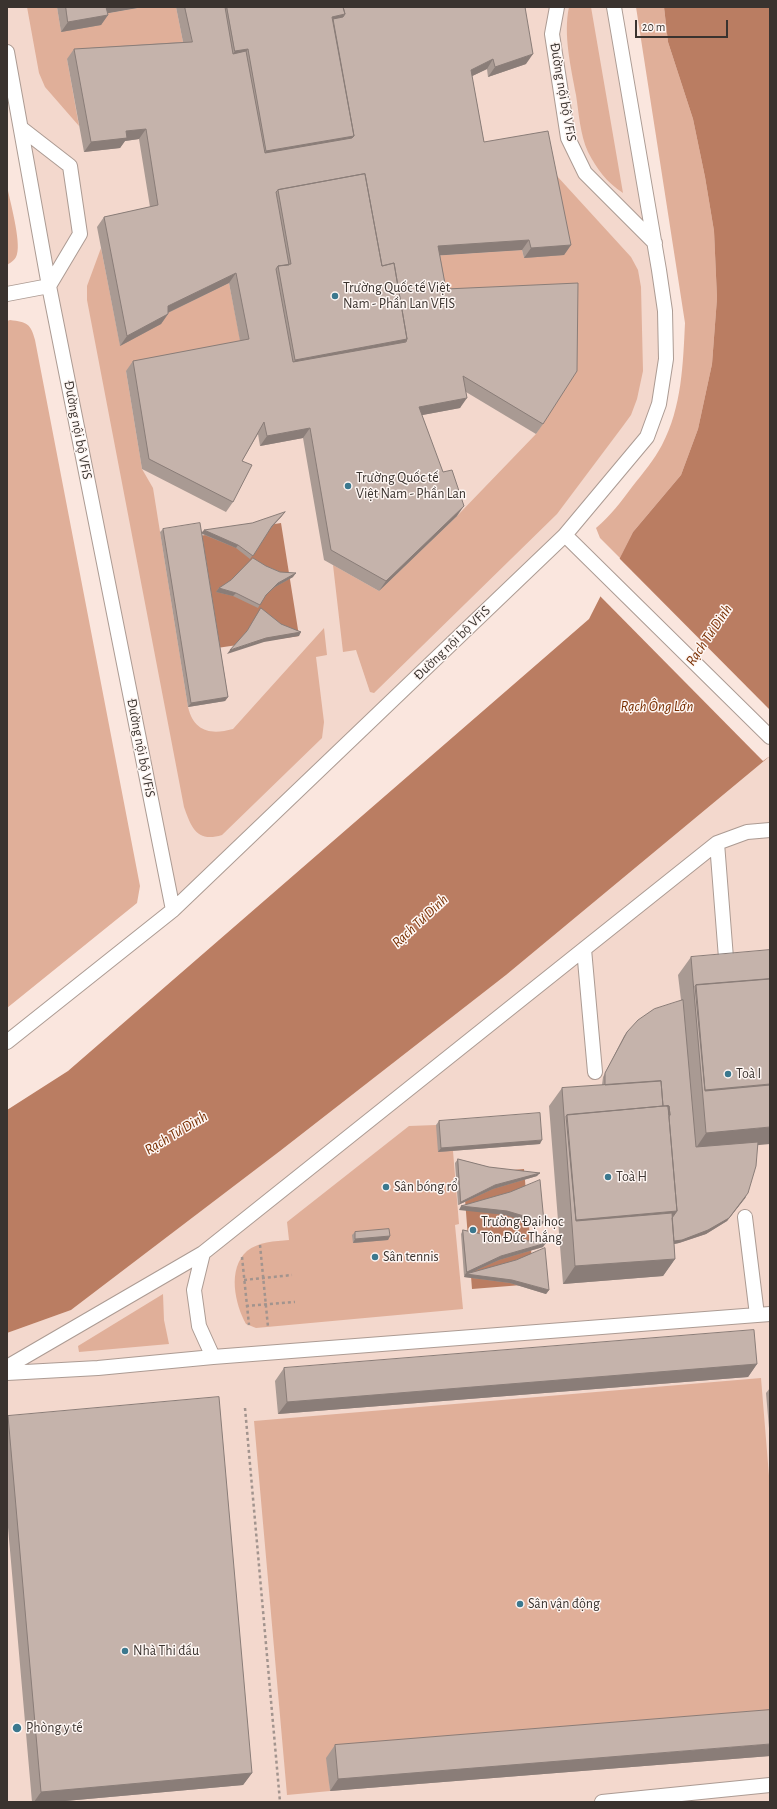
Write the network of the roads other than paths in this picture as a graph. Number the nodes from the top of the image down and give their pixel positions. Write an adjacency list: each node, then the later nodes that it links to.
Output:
1 (557, 7): 5 (lane, Đường nội bộ VFiS)
2 (614, 7): 5 (lane, Đường nội bộ VFiS)
3 (7, 52): 4 (lane, Đường nội bộ VFiS)
4 (21, 128): 6 (lane, Đường nội bộ VFiS); 6 (lane)
5 (655, 242): 8 (lane, Đường nội bộ VFiS)
6 (49, 286): 7 (lane); 12 (lane, Đường nội bộ VFiS)
7 (7, 294)
8 (565, 535): 9 (lane); 12 (lane, Đường nội bộ VFiS)
9 (770, 737)
10 (770, 830): 11 (lane)
11 (716, 843): 13 (lane); 14 (lane)
12 (173, 910): 15 (lane)
13 (584, 949): 16 (lane); 18 (lane)
14 (726, 958)
15 (7, 1042)
16 (595, 1072)
17 (745, 1217): 19 (lane)
18 (203, 1253): 20 (lane); 21 (lane)
19 (764, 1315): 20 (lane)
20 (214, 1357): 22 (lane)
21 (7, 1367)
22 (7, 1373)
23 (770, 1785): 24 (lane)
24 (602, 1802)

